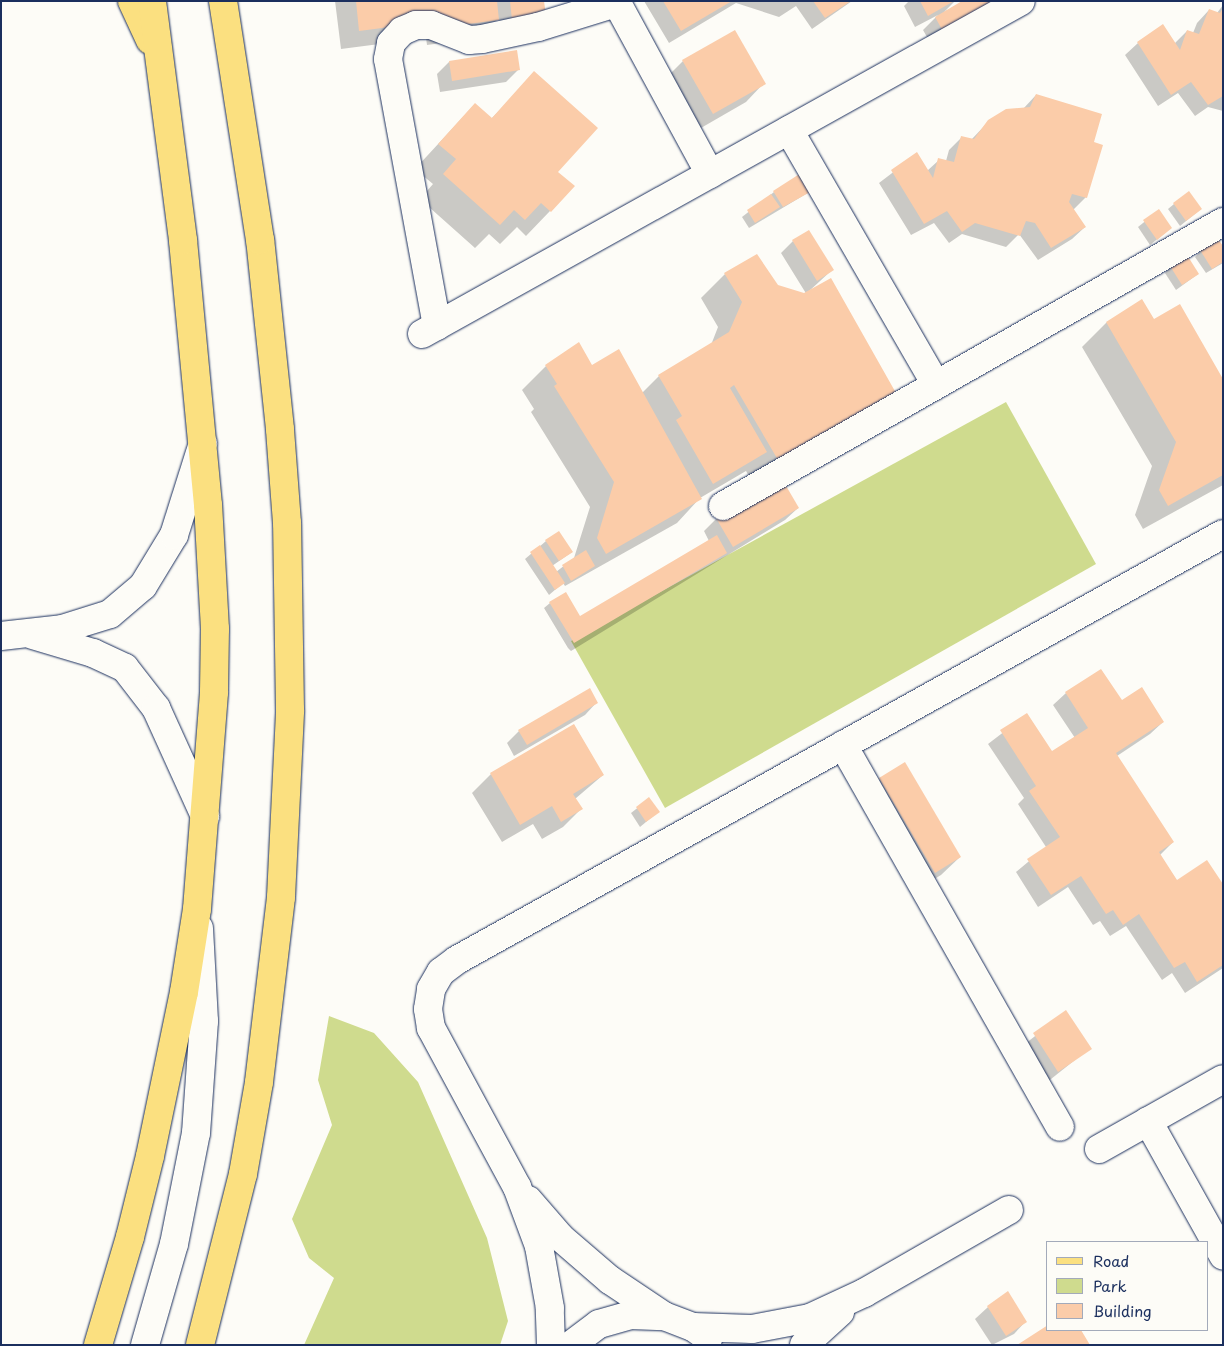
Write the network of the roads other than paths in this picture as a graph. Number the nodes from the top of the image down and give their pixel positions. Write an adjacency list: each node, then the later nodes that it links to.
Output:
1 (132, 1): 8 (main road)
2 (152, 1): 8 (main road)
3 (223, 1): 7 (main road)
4 (239, 1): 7 (main road)
5 (1021, 1): 9 (street)
6 (616, 2): 10 (street); 10 (street)
7 (230, 52): 32 (main road)
8 (161, 62): 13 (main road)
9 (789, 130): 10 (street); 12 (street)
10 (710, 174)
11 (1223, 222): 12 (street)
12 (936, 385): 14 (street)
13 (203, 443): 16 (street); 18 (main road)
14 (723, 506)
15 (1223, 534): 17 (street)
16 (14, 635): 18 (street)
17 (843, 745): 22 (street); 24 (street)
18 (205, 816): 19 (main road)
19 (197, 909): 30 (main road); 31 (street)
20 (1223, 1079): 21 (street)
21 (1148, 1121): 23 (street); 26 (street)
22 (1060, 1127)
23 (1100, 1149)
24 (518, 1187): 28 (street); 33 (street)
25 (1009, 1210): 27 (street)
26 (1223, 1255)
27 (864, 1293): 29 (street); 36 (street)
28 (664, 1316): 29 (street); 34 (street)
29 (693, 1327): 35 (street)
30 (98, 1345)
31 (145, 1345)
32 (200, 1345)
33 (551, 1345)
34 (571, 1345)
35 (717, 1345)
36 (804, 1345)

